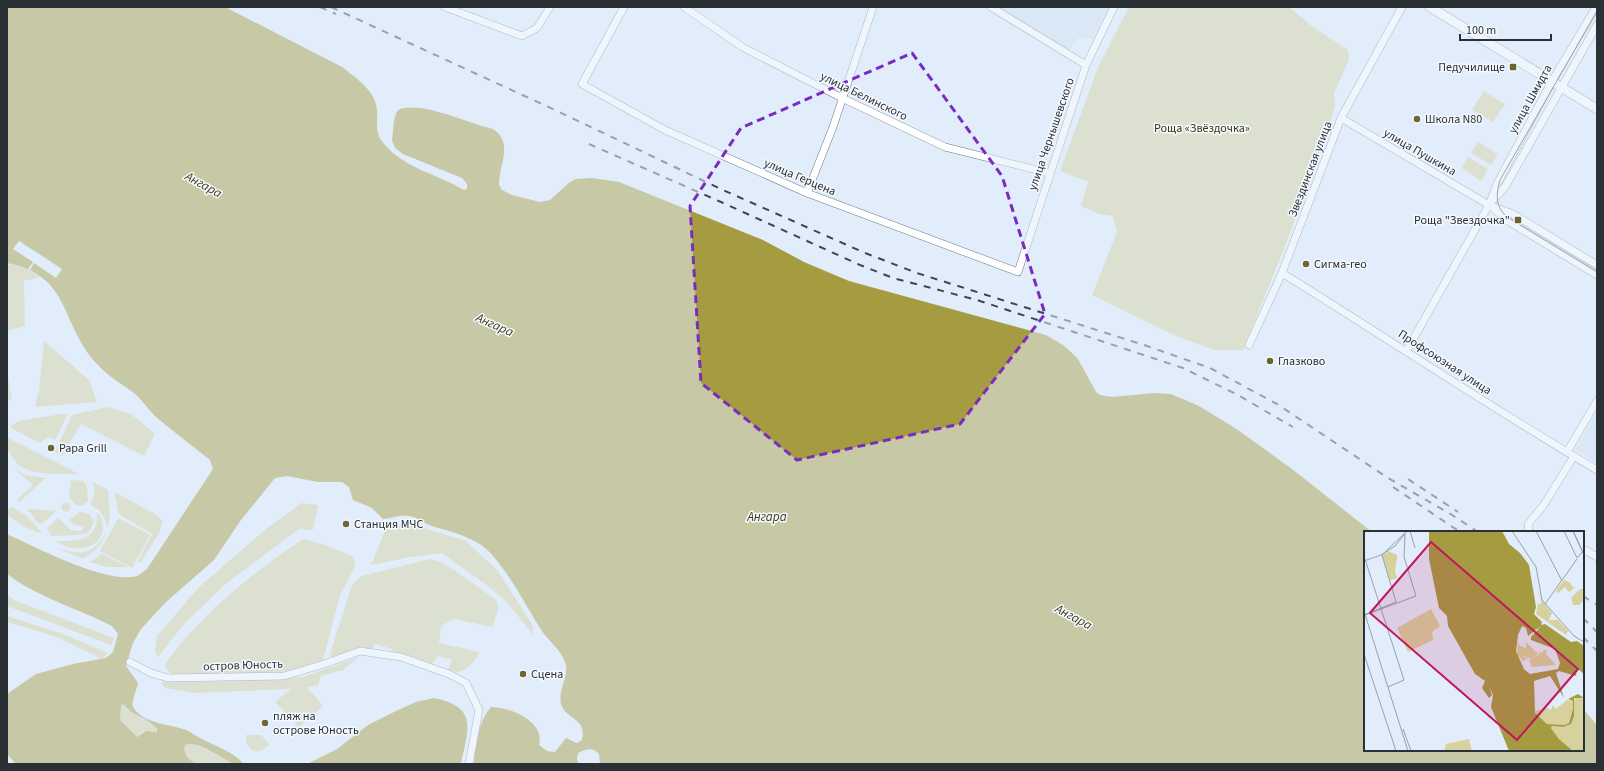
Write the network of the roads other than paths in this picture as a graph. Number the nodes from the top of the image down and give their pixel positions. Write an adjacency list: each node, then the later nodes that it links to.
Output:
1 (445, 7): 2 (street)
2 (550, 7)
3 (624, 7): 19 (street, улица Герцена)
4 (684, 7): 15 (street, улица Белинского)
5 (991, 7): 12 (street)
6 (1114, 7): 12 (street, улица Чернышевского)
7 (1402, 7): 17 (street, Звездинская улица)
8 (1430, 7): 13 (main road)
9 (1596, 7): 13 (street, улица Шмидта)
10 (869, 8): 15 (street)
11 (1597, 25): 14 (street, улица Шмидта)
12 (1086, 65): 18 (street, улица Чернышевского)
13 (1552, 81): 14 (main road); 20 (street, улица Шмидта)
14 (1561, 87): 16 (main road); 20 (street, улица Шмидта)
15 (842, 98): 18 (street, улица Белинского); 19 (street)
16 (1597, 109)
17 (1341, 118): 20 (street, улица Пушкина); 23 (street, Звездинская улица)
18 (1050, 173): 22 (street, улица Чернышевского)
19 (807, 193): 22 (street, улица Герцена)
20 (1489, 205): 21 (street, улица Пушкина); 24 (street, улица Пушкина); 26 (street, улица Шмидта)
21 (1597, 265)
22 (1018, 272)
23 (1282, 272): 25 (street, Звездинская улица); 26 (street, Профсоюзная улица)
24 (1597, 275)
25 (1249, 345)
26 (1407, 350): 28 (street, Профсоюзная улица)
27 (1597, 401): 28 (street)
28 (1570, 454): 29 (street, Профсоюзная улица); 30 (street)
29 (1597, 470)
30 (1529, 531)
31 (1584, 551): 32 (street)
32 (1597, 557)
33 (130, 662): 34 (street, остров Юность)
34 (468, 764)

